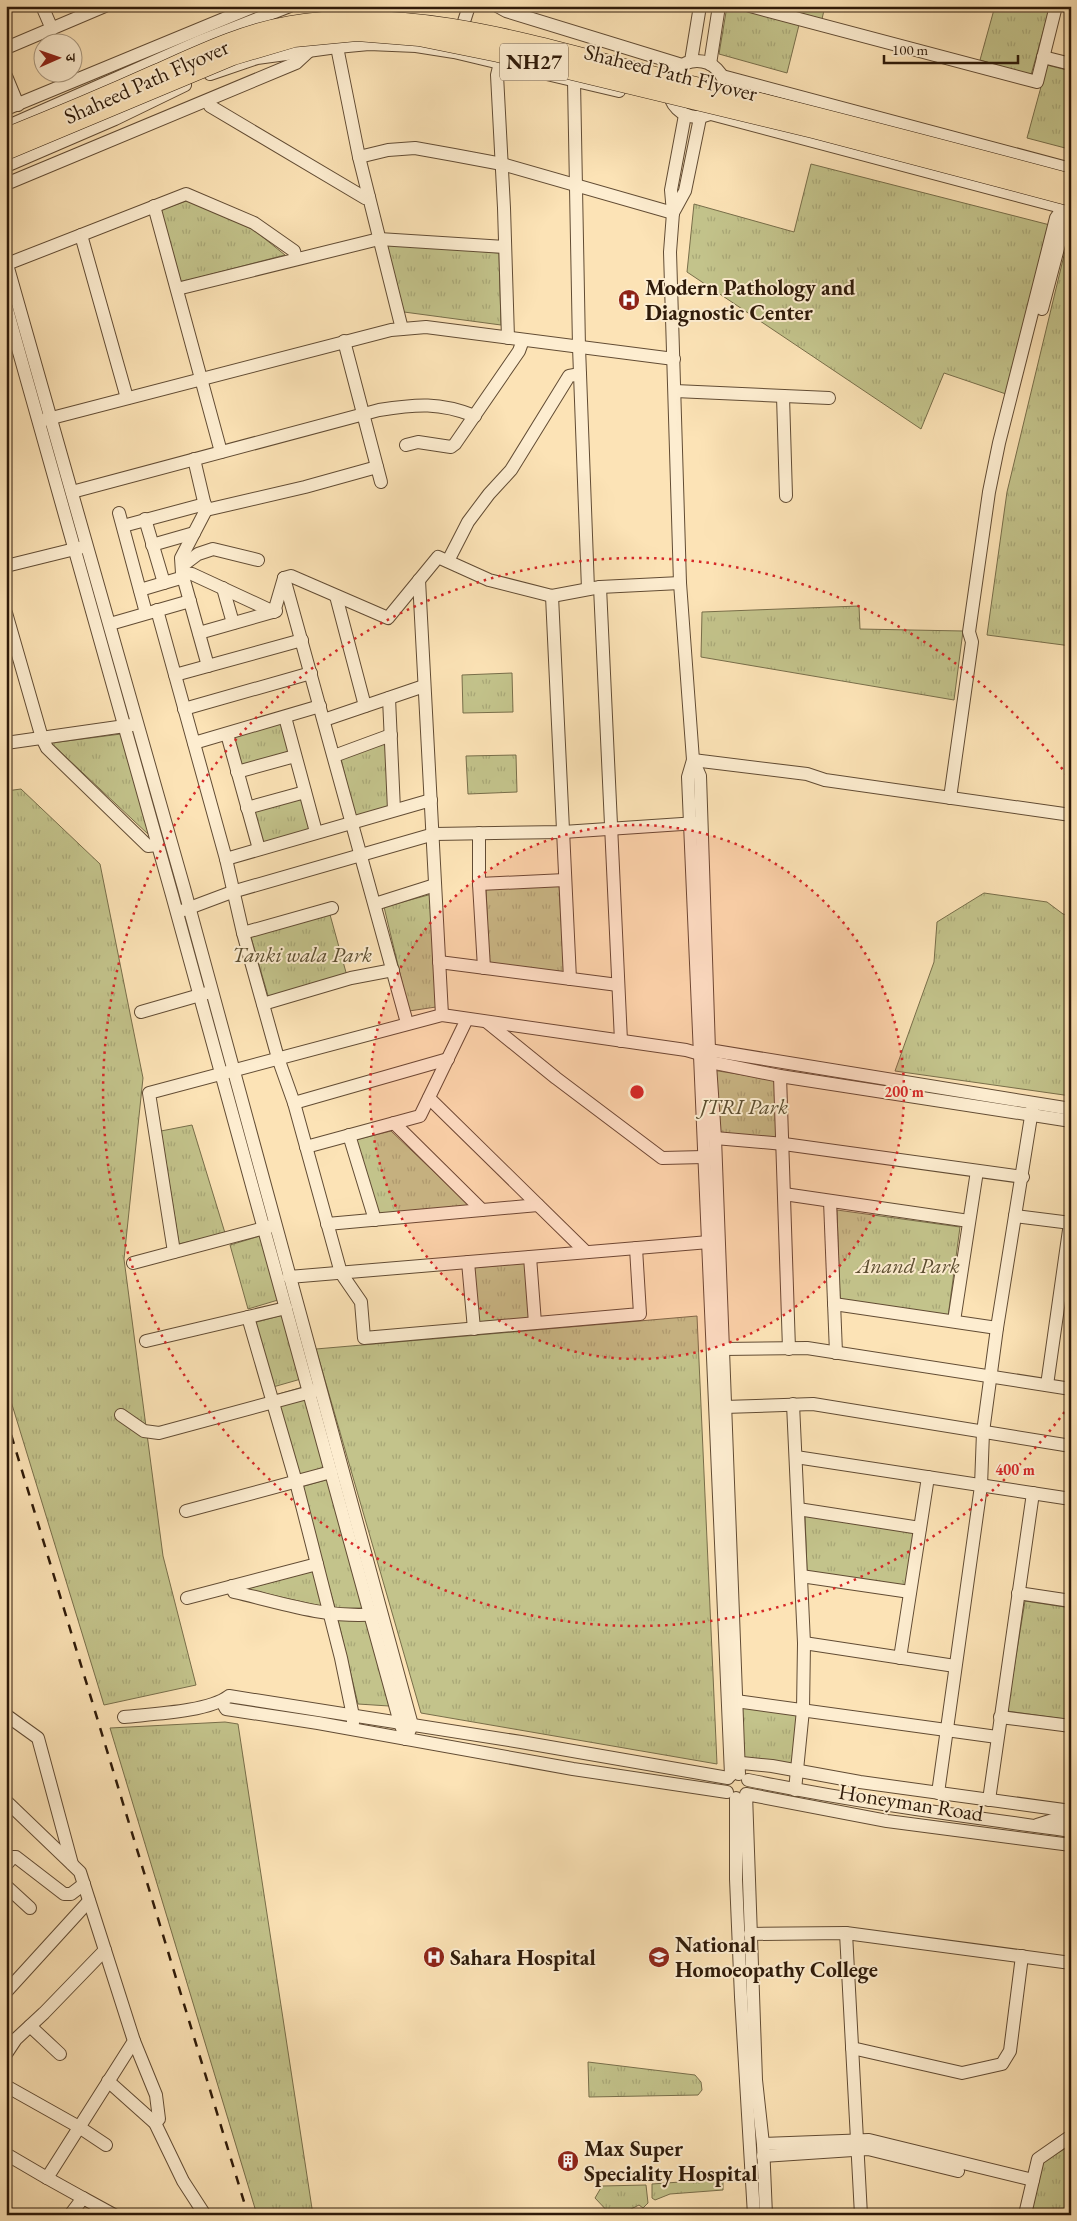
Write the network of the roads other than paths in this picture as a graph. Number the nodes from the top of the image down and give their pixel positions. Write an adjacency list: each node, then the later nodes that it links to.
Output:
1 (42, 6): 13 (street)
2 (105, 6): 13 (street)
3 (255, 6): 29 (street)
4 (290, 6): 32 (street, Shaheed Path Flyover)
5 (380, 6): 14 (street)
6 (469, 6): 18 (street)
7 (700, 6): 21 (street)
8 (720, 6): 22 (street)
9 (750, 6): 12 (street)
10 (1056, 6): 19 (street)
11 (503, 8): 21 (street)
12 (781, 10): 19 (street)
13 (52, 29): 16 (street)
14 (369, 44): 15 (street, Shaheed Path Flyover); 18 (street, Shaheed Path Flyover)
15 (337, 47): 17 (street, Shaheed Path Flyover); 35 (street)
16 (6, 48)
17 (309, 51): 27 (street); 37 (street, Shaheed Path Flyover)
18 (454, 52): 20 (street, Shaheed Path Flyover)
19 (1043, 57): 23 (street)
20 (500, 63): 26 (street, Shaheed Path Flyover); 36 (street)
21 (686, 63): 22 (street); 28 (street)
22 (710, 64): 25 (street)
23 (1071, 64)
24 (6, 76): 29 (street)
25 (722, 76): 31 (street); 38 (street)
26 (574, 81): 28 (street, Shaheed Path Flyover); 42 (street)
27 (208, 101): 41 (street); 43 (street)
28 (672, 104): 30 (street)
29 (12, 107)
30 (684, 115): 31 (street); 46 (street)
31 (706, 116): 45 (street); 46 (street)
32 (6, 127)
33 (6, 137): 40 (highway, Shaheed Path Flyover / NH27, bridge)
34 (6, 152): 45 (highway, Shaheed Path Flyover / NH27, bridge)
35 (359, 157): 36 (street); 43 (street)
36 (502, 164): 42 (street); 50 (street)
37 (6, 166)
38 (1071, 169)
39 (1071, 174): 45 (street)
40 (1071, 183)
41 (6, 184)
42 (575, 186): 46 (street); 59 (street)
43 (369, 197): 49 (street)
44 (154, 206): 47 (street); 51 (street); 53 (street)
45 (1068, 210): 48 (street)
46 (673, 214): 60 (street)
47 (81, 235): 52 (street); 65 (street)
48 (1062, 235): 127 (street)
49 (379, 239): 50 (street); 51 (street); 55 (street)
50 (506, 246): 56 (street)
51 (296, 259): 53 (street)
52 (7, 263): 69 (street)
53 (177, 290): 62 (street)
54 (6, 306): 69 (street)
55 (402, 329): 56 (street); 58 (street)
56 (508, 338): 57 (street)
57 (523, 340): 59 (street); 68 (street)
58 (344, 341): 62 (street); 67 (street)
59 (579, 347): 60 (street); 61 (street)
60 (674, 359): 63 (street)
61 (580, 374): 83 (street); 91 (street)
62 (201, 379): 65 (street); 71 (street)
63 (675, 391): 64 (street); 89 (street)
64 (783, 396): 66 (street); 76 (street)
65 (127, 398): 69 (street)
66 (829, 398)
67 (363, 414): 68 (street); 71 (street); 73 (street)
68 (475, 416): 70 (street)
69 (45, 419): 75 (street); 81 (street)
70 (406, 445)
71 (221, 452): 72 (street)
72 (194, 459): 75 (street); 77 (street)
73 (377, 467): 74 (street); 77 (street)
74 (381, 482)
75 (72, 492): 81 (street)
76 (786, 496)
77 (205, 507): 78 (street); 79 (street)
78 (145, 519): 80 (street); 92 (street)
79 (194, 533): 80 (street); 85 (street)
80 (152, 545): 88 (street)
81 (81, 547): 84 (street); 101 (street); 116 (street)
82 (258, 560): 85 (street)
83 (448, 561): 87 (street); 94 (street)
84 (6, 566)
85 (183, 572): 88 (street); 90 (street); 95 (street)
86 (284, 578): 93 (street); 96 (street); 98 (street)
87 (419, 580): 93 (street); 108 (street)
88 (164, 583): 92 (street)
89 (680, 583): 91 (street); 124 (street)
90 (223, 588): 98 (street); 100 (street)
91 (594, 588): 94 (street); 135 (street)
92 (140, 590): 97 (street)
93 (336, 596): 111 (street)
94 (552, 596): 137 (street)
95 (190, 601): 97 (street); 102 (street)
96 (292, 607): 98 (street); 103 (street)
97 (152, 612): 101 (street); 107 (street)
98 (274, 612): 100 (street)
99 (6, 613): 104 (street)
100 (233, 623): 102 (street)
101 (110, 624): 115 (street)
102 (199, 633): 105 (street)
103 (302, 640): 105 (street); 106 (street)
104 (11, 645): 119 (street)
105 (208, 666): 107 (street)
106 (311, 673): 110 (street); 112 (street)
107 (175, 675): 112 (street)
108 (424, 686): 109 (street); 128 (street)
109 (389, 698): 111 (street); 118 (street)
110 (320, 706): 113 (street); 114 (street)
111 (365, 706): 114 (street)
112 (184, 709): 121 (street)
113 (285, 717): 117 (street); 122 (street)
114 (324, 720): 123 (street)
115 (138, 724): 116 (street); 150 (street)
116 (124, 726): 119 (street); 140 (street)
117 (227, 734): 121 (street); 125 (street)
118 (391, 735): 123 (street); 131 (street)
119 (42, 738): 120 (street); 140 (street)
120 (6, 743)
121 (194, 743): 143 (street)
122 (295, 756): 125 (street); 126 (street)
123 (334, 756): 133 (street)
124 (693, 760): 127 (street); 134 (street)
125 (237, 772): 129 (street)
126 (305, 792): 129 (street); 136 (street)
127 (950, 794): 130 (street); 132 (street)
128 (431, 800): 131 (street); 139 (street)
129 (247, 808): 141 (street)
130 (1071, 808)
131 (394, 810): 133 (street)
132 (1071, 815)
133 (352, 822): 136 (street); 142 (street)
134 (696, 823): 135 (street); 166 (street)
135 (611, 830): 137 (street); 157 (street)
136 (316, 832): 141 (street)
137 (563, 832): 138 (street); 144 (street)
138 (479, 833): 139 (street); 145 (street)
139 (434, 834): 142 (street); 146 (street)
140 (158, 845): 151 (street)
141 (259, 849): 143 (street)
142 (361, 855): 147 (street); 148 (street)
143 (226, 859): 147 (street)
144 (565, 880): 145 (street); 156 (street)
145 (479, 884): 154 (street)
146 (435, 885): 148 (street); 153 (street)
147 (232, 892): 150 (street); 152 (street)
148 (375, 904): 155 (street)
149 (332, 908): 152 (street)
150 (190, 909): 151 (street); 158 (street)
151 (176, 912): 158 (street)
152 (243, 933): 159 (street)
153 (439, 962): 154 (street); 161 (street)
154 (484, 968): 156 (street)
155 (392, 970): 159 (street); 164 (street)
156 (570, 979): 157 (street)
157 (618, 985): 165 (street)
158 (206, 993): 160 (street); 169 (street)
159 (263, 1004): 167 (street)
160 (141, 1012)
161 (442, 1015): 162 (street); 164 (street)
162 (467, 1019): 163 (street); 168 (street)
163 (486, 1022): 165 (street); 181 (street)
164 (407, 1023): 167 (street)
165 (621, 1041): 166 (street)
166 (706, 1055): 170 (street); 173 (street); 178 (street); 181 (street)
167 (278, 1058): 169 (street); 172 (street)
168 (448, 1059): 171 (street); 172 (street)
169 (227, 1072): 193 (street); 196 (street)
170 (780, 1076): 173 (street); 179 (street)
171 (429, 1098): 176 (street); 186 (street)
172 (294, 1102): 180 (street)
173 (1033, 1109): 174 (street); 175 (street); 183 (street)
174 (1071, 1109)
175 (1071, 1121)
176 (394, 1123): 177 (street); 187 (street)
177 (350, 1135): 180 (street); 189 (street)
178 (715, 1138): 179 (street); 211 (street)
179 (784, 1144): 182 (street); 184 (street)
180 (306, 1147): 192 (street)
181 (704, 1157): 194 (street)
182 (977, 1171): 183 (street); 190 (street)
183 (1023, 1177): 188 (street)
184 (784, 1194): 185 (street); 212 (street)
185 (830, 1201): 190 (street); 203 (street)
186 (538, 1205): 187 (street); 197 (street)
187 (482, 1210): 189 (street)
188 (1016, 1216): 191 (street); 208 (street)
189 (375, 1220): 192 (street)
190 (969, 1221): 206 (street)
191 (1071, 1223): 215 (street)
192 (327, 1224): 201 (street)
193 (269, 1226): 196 (street); 202 (street); 204 (street)
194 (709, 1242): 195 (street); 260 (street)
195 (636, 1248): 197 (street); 207 (street)
196 (174, 1252): 200 (street)
197 (586, 1252): 198 (street)
198 (530, 1257): 199 (street); 207 (street)
199 (468, 1262): 201 (street); 209 (street)
200 (134, 1263)
201 (340, 1273): 202 (street); 209 (street)
202 (289, 1277): 217 (street)
203 (834, 1304): 206 (street); 213 (street)
204 (286, 1308): 205 (street); 217 (street)
205 (248, 1317): 210 (street); 218 (street)
206 (954, 1321): 208 (street)
207 (535, 1324): 209 (street)
208 (997, 1328): 214 (street)
209 (474, 1329)
210 (146, 1341)
211 (723, 1349): 212 (street); 220 (street)
212 (789, 1349): 213 (street)
213 (836, 1353): 214 (street)
214 (991, 1377): 215 (street); 222 (street)
215 (1047, 1385): 216 (street)
216 (1071, 1389)
217 (314, 1391): 218 (street); 225 (street); 241 (street)
218 (273, 1402): 221 (street); 227 (street)
219 (793, 1404): 220 (street); 222 (street); 224 (street)
220 (724, 1407): 246 (street)
221 (121, 1415)
222 (983, 1432): 223 (street); 228 (street)
223 (1071, 1446)
224 (796, 1457): 226 (street); 231 (street)
225 (331, 1472): 227 (street); 241 (street)
226 (928, 1477): 228 (street); 233 (street)
227 (296, 1482): 232 (street); 234 (street)
228 (980, 1486): 229 (street); 245 (street)
229 (1033, 1494): 230 (street); 238 (street)
230 (1071, 1499)
231 (798, 1509): 233 (street); 235 (street)
232 (186, 1511)
233 (920, 1528): 237 (street)
234 (317, 1564): 236 (street); 242 (street)
235 (801, 1576): 237 (street); 243 (street)
236 (232, 1586): 239 (street); 242 (street)
237 (910, 1592): 244 (street)
238 (1018, 1593): 240 (street); 252 (street)
239 (187, 1598)
240 (1071, 1601)
241 (376, 1614): 242 (street); 253 (street)
242 (330, 1615): 250 (street)
243 (804, 1644): 244 (street); 248 (street)
244 (900, 1658): 245 (street)
245 (956, 1666): 256 (street)
246 (736, 1701): 248 (street); 260 (street)
247 (222, 1702): 250 (street); 251 (street); 255 (street, Honeyman Road)
248 (803, 1710): 256 (street); 259 (street)
249 (6, 1715): 275 (street)
250 (354, 1716): 253 (street); 255 (street)
251 (124, 1717)
252 (1000, 1717): 254 (street); 257 (street)
253 (406, 1724): 258 (street); 260 (street)
254 (1071, 1726)
255 (353, 1729): 258 (street, Honeyman Road)
256 (946, 1730): 257 (street); 262 (street)
257 (998, 1737): 264 (street)
258 (406, 1739): 263 (street, Honeyman Road)
259 (796, 1770): 260 (street); 261 (street); 262 (street)
260 (736, 1772): 261 (street); 263 (street); 263 (street)
261 (795, 1790): 270 (street)
262 (938, 1793): 264 (street)
263 (736, 1795): 272 (street, Honeyman Road); 282 (street); 307 (street)
264 (988, 1800): 266 (street)
265 (7, 1802): 275 (street)
266 (1045, 1807): 267 (street); 268 (street)
267 (1071, 1810)
268 (1056, 1820): 269 (street); 270 (street)
269 (1071, 1822)
270 (1032, 1826): 271 (street)
271 (1071, 1831)
272 (982, 1834): 273 (street, Honeyman Road); 274 (street)
273 (1071, 1845)
274 (1071, 1853)
275 (72, 1864): 277 (street)
276 (6, 1865): 277 (street)
277 (84, 1884): 279 (street)
278 (6, 1886): 280 (street)
279 (89, 1901): 283 (street); 286 (street)
280 (30, 1908)
281 (846, 1932): 282 (street); 284 (street); 289 (street)
282 (750, 1934): 299 (street)
283 (105, 1950): 287 (street); 288 (street)
284 (1022, 1956): 285 (street); 289 (street)
285 (1071, 1963)
286 (6, 1992)
287 (30, 2026): 290 (street); 291 (street)
288 (134, 2041): 292 (street); 294 (street)
289 (852, 2048): 298 (street)
290 (6, 2054)
291 (60, 2054)
292 (108, 2081): 294 (street); 295 (street)
293 (6, 2086): 295 (street)
294 (155, 2123): 306 (street)
295 (80, 2127): 297 (street); 301 (street)
296 (1071, 2136): 302 (street)
297 (106, 2145)
298 (857, 2145): 299 (street); 302 (street); 309 (street)
299 (763, 2150): 308 (street)
300 (6, 2154): 301 (street)
301 (47, 2178): 303 (street)
302 (1032, 2184): 310 (street)
303 (83, 2198): 304 (street); 305 (street)
304 (70, 2215)
305 (114, 2215)
306 (205, 2215)
307 (754, 2215)
308 (766, 2215)
309 (861, 2215)
310 (1030, 2215)

